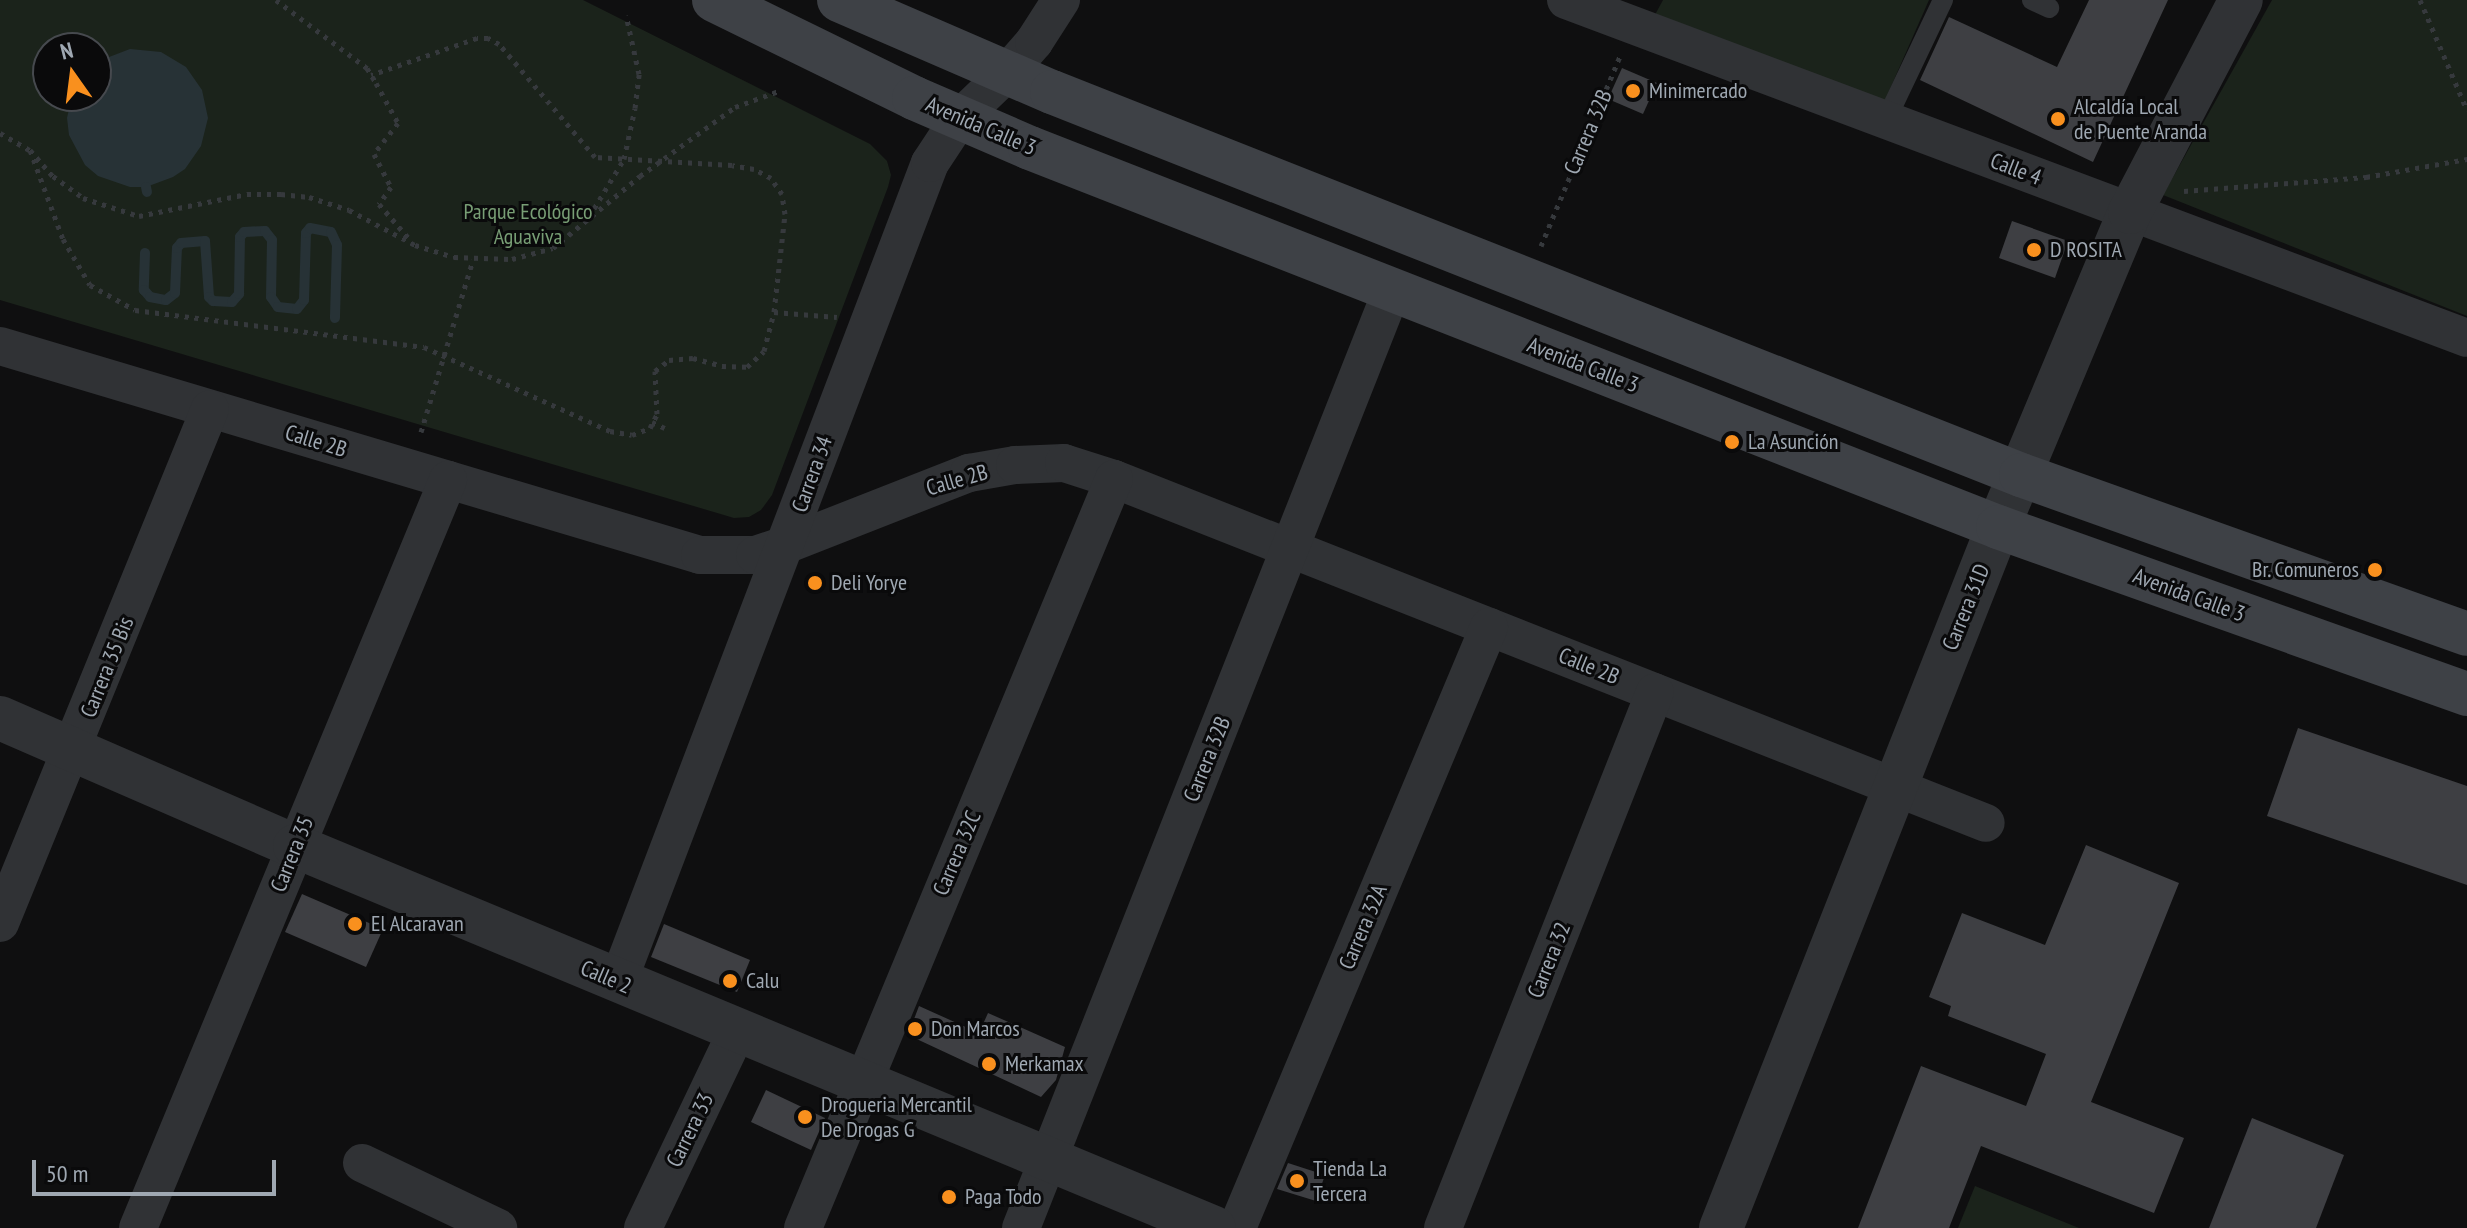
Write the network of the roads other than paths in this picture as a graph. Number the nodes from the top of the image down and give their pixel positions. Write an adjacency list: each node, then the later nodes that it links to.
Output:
1 (714, 0): 9 (main road, Avenida Calle 3)
2 (839, 0): 8 (main road)
3 (1061, 0): 8 (street, Carrera 34)
4 (1566, 0): 7 (street, Calle 4)
5 (1943, 0): 10 (lane)
6 (2241, 0): 11 (street, Carrera 31D)
7 (1640, 13): 10 (street, Calle 4)
8 (1007, 73): 9 (street, Carrera 34); 16 (main road)
9 (959, 119): 12 (main road, Avenida Calle 3); 20 (street, Carrera 34)
10 (1886, 120): 11 (street, Calle 4)
11 (2134, 203): 13 (street, Calle 4); 16 (street, Carrera 31D)
12 (1392, 290): 19 (main road, Avenida Calle 3); 21 (street, Carrera 32B)
13 (2467, 338)
14 (0, 346): 15 (street, Calle 2B)
15 (210, 409): 18 (street, Calle 2B); 27 (street, Carrera 35 Bis)
16 (2021, 475): 19 (street, Carrera 31D); 23 (main road)
17 (1114, 479): 20 (street, Calle 2B); 21 (street, Calle 2B); 34 (street, Carrera 32C)
18 (448, 480): 20 (street, Calle 2B); 30 (street, Carrera 35)
19 (1998, 527): 25 (main road, Avenida Calle 3); 28 (street, Carrera 31D)
20 (785, 545): 32 (street, Carrera 34)
21 (1290, 548): 22 (street, Calle 2B); 35 (street, Carrera 32B)
22 (1489, 627): 24 (street, Calle 2B); 43 (street, Carrera 32A)
23 (2467, 634)
24 (1655, 692): 28 (street, Calle 2B); 44 (street, Carrera 32)
25 (2467, 694)
26 (0, 718): 27 (street, Calle 2)
27 (73, 750): 30 (street, Calle 2); 31 (street, Carrera 35 Bis)
28 (1896, 787): 29 (street, Calle 2B); 45 (street, Carrera 31D)
29 (1986, 823)
30 (295, 846): 32 (street, Calle 2); 37 (street, Carrera 35)
31 (0, 923)
32 (618, 982): 33 (street, Calle 2)
33 (737, 1031): 34 (street, Calle 2); 39 (street, Carrera 33)
34 (861, 1082): 35 (street, Calle 2); 40 (street, Carrera 32C)
35 (1048, 1160): 41 (street, Carrera 32B); 42 (street, Calle 2)
36 (362, 1163): 38 (street)
37 (138, 1228)
38 (498, 1228)
39 (643, 1228)
40 (803, 1228)
41 (1021, 1228)
42 (1214, 1228)
43 (1237, 1228)
44 (1443, 1228)
45 (1721, 1228)

